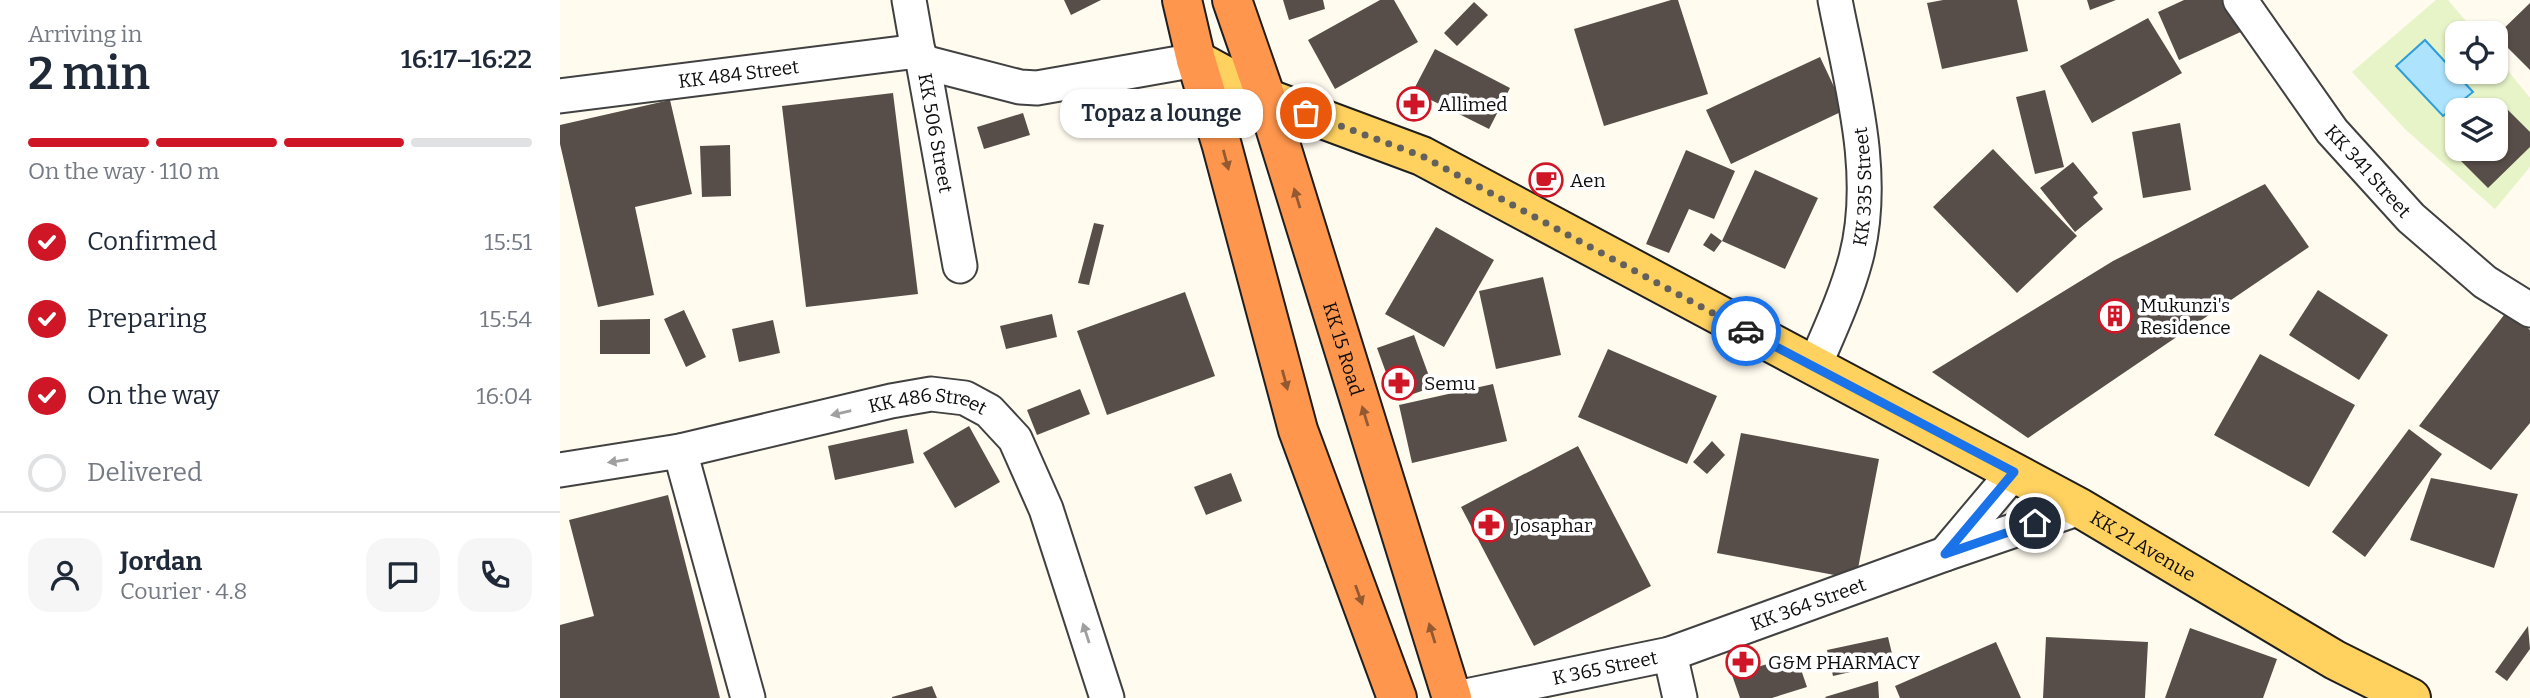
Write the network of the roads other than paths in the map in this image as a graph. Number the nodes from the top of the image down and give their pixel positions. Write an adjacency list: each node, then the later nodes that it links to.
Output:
1 (909, 0): 6 (street, KK 506 Street)
2 (1182, 0): 7 (highway)
3 (1232, 0): 9 (highway, KK 15 Road)
4 (1835, 0): 12 (street, KK 335 Street)
5 (2240, 0): 11 (street, KK 341 Street)
6 (921, 56): 7 (street, KK 484 Street); 8 (street, KK 484 Street); 10 (street, KK 506 Street)
7 (1196, 60): 9 (main road, KK 21 Avenue); 21 (highway, one-way to 21)
8 (560, 96)
9 (1266, 97): 12 (main road, KK 21 Avenue); 22 (highway, KK 15 Road, one-way to 9)
10 (960, 266)
11 (2530, 310)
12 (1814, 367): 15 (main road, KK 21 Avenue)
13 (680, 451): 14 (street, KK 486 Street, one-way to 14); 19 (street); 20 (street, KK 486 Street, one-way to 13)
14 (560, 470)
15 (2014, 472): 16 (main road, KK 21 Avenue); 17 (street, KK 364 Street)
16 (2080, 508): 17 (street, KK 364 Street); 24 (main road, KK 21 Avenue)
17 (1945, 554): 18 (street, KK 364 Street)
18 (1670, 654): 22 (street, K 365 Street); 23 (street, K 365 Street)
19 (748, 698)
20 (1107, 698)
21 (1396, 698)
22 (1454, 698)
23 (1680, 698)
24 (2411, 698)

